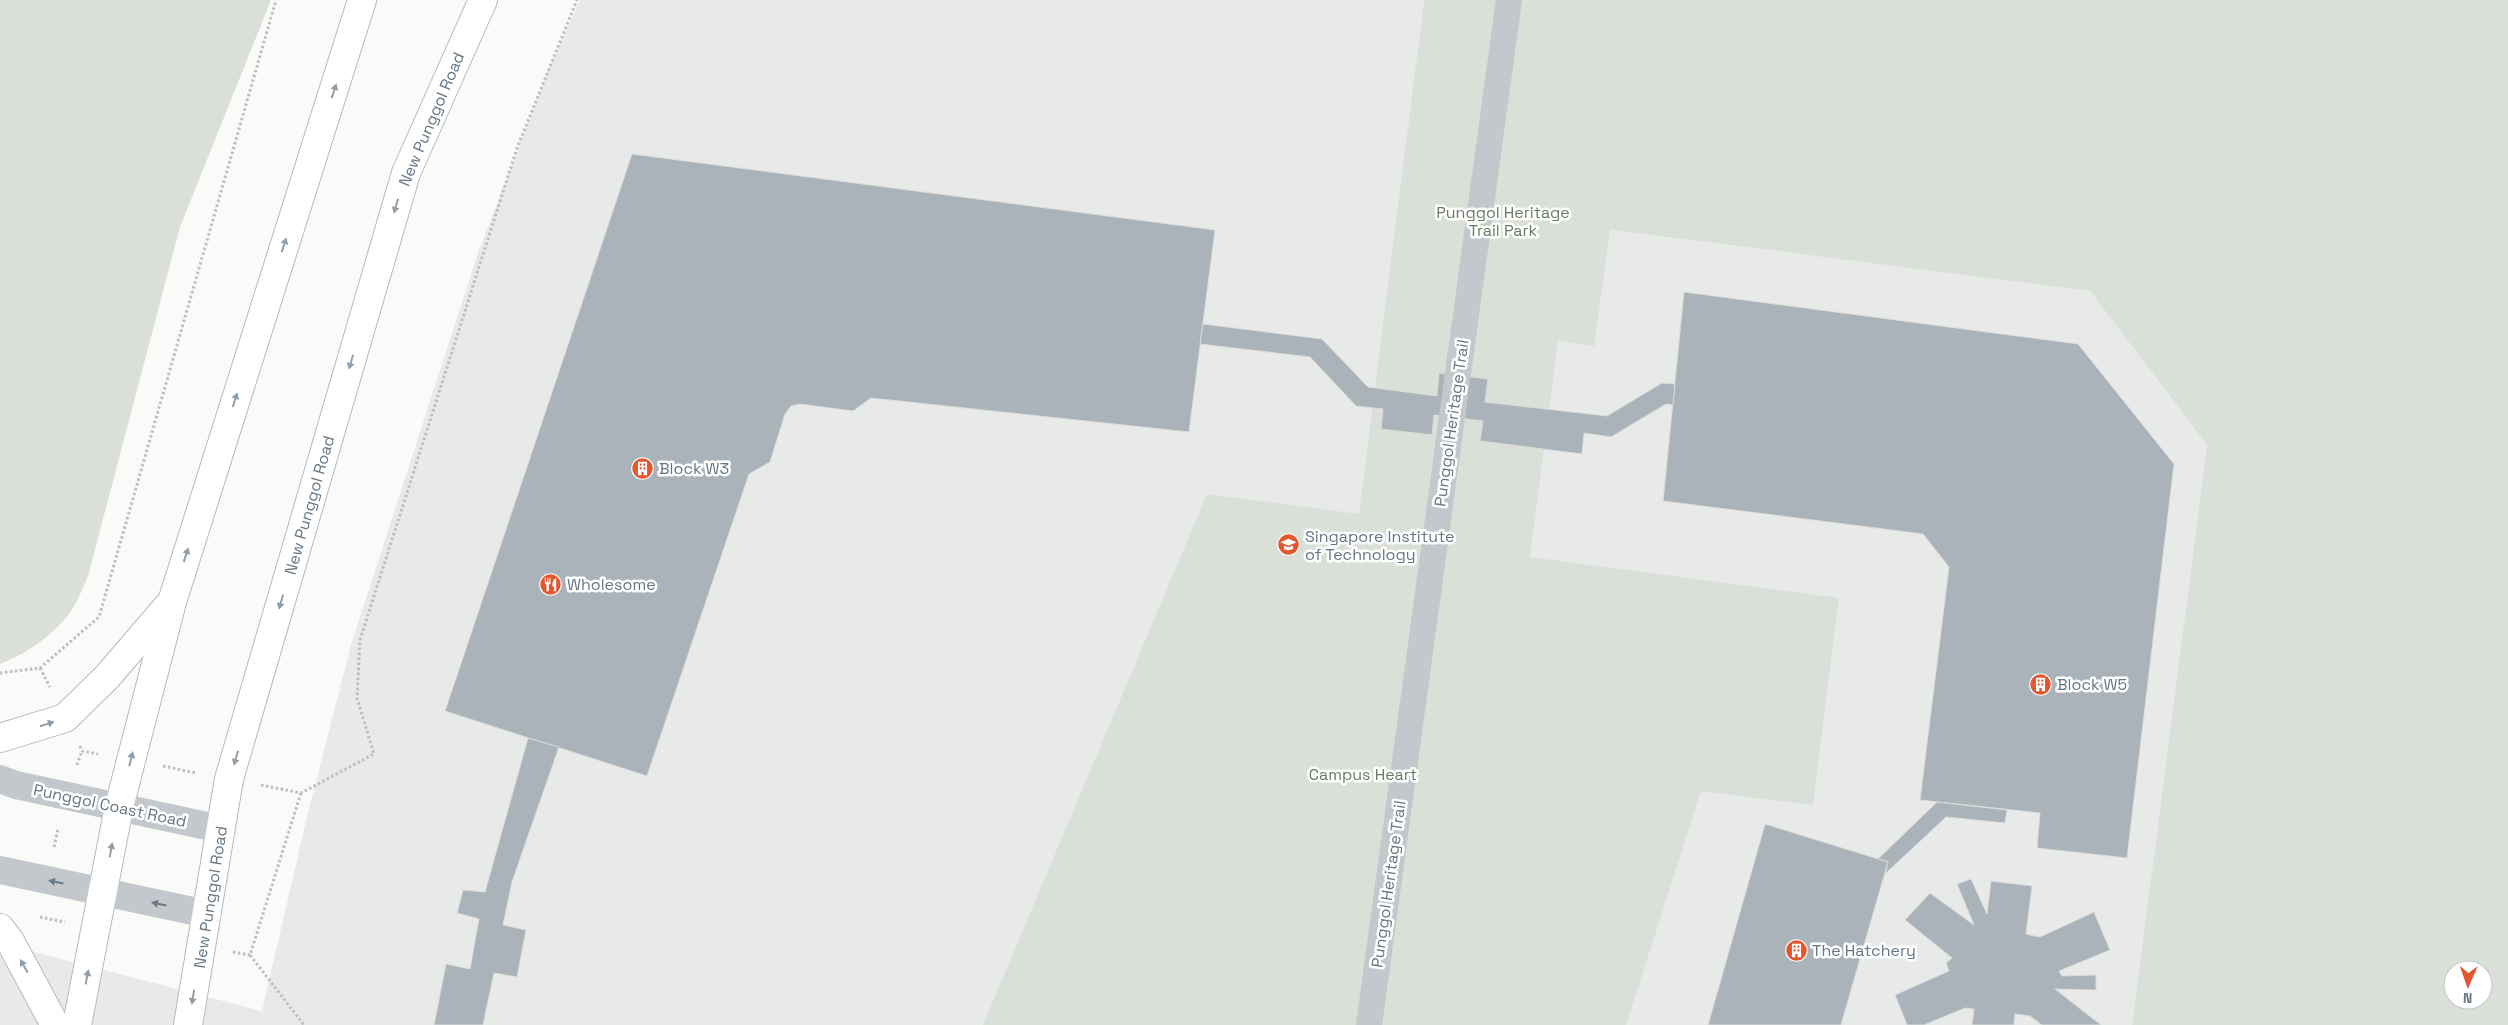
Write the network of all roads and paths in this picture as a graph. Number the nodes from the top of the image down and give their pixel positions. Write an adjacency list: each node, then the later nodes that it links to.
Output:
1 (276, 0): 7 (path)
2 (362, 0): 6 (main road, one-way to 2)
3 (483, 0): 11 (main road, New Punggol Road, one-way to 11)
4 (577, 0): 19 (path)
5 (1509, 0): 20 (street, Punggol Heritage Trail)
6 (172, 602): 8 (main road, one-way to 6); 10 (main road, one-way to 6)
7 (0, 673)
8 (0, 738)
9 (0, 779): 10 (street, Punggol Coast Road)
10 (119, 807): 11 (street, Punggol Coast Road); 13 (main road, one-way to 10)
11 (221, 829): 14 (main road, New Punggol Road)
12 (0, 870): 13 (street, one-way to 12)
13 (104, 892): 14 (street, one-way to 13); 17 (main road, one-way to 13)
14 (207, 914): 18 (main road, New Punggol Road, one-way to 18)
15 (0, 928): 16 (main road, one-way to 15)
16 (55, 1025)
17 (77, 1025)
18 (188, 1025)
19 (304, 1025)
20 (1369, 1025)

